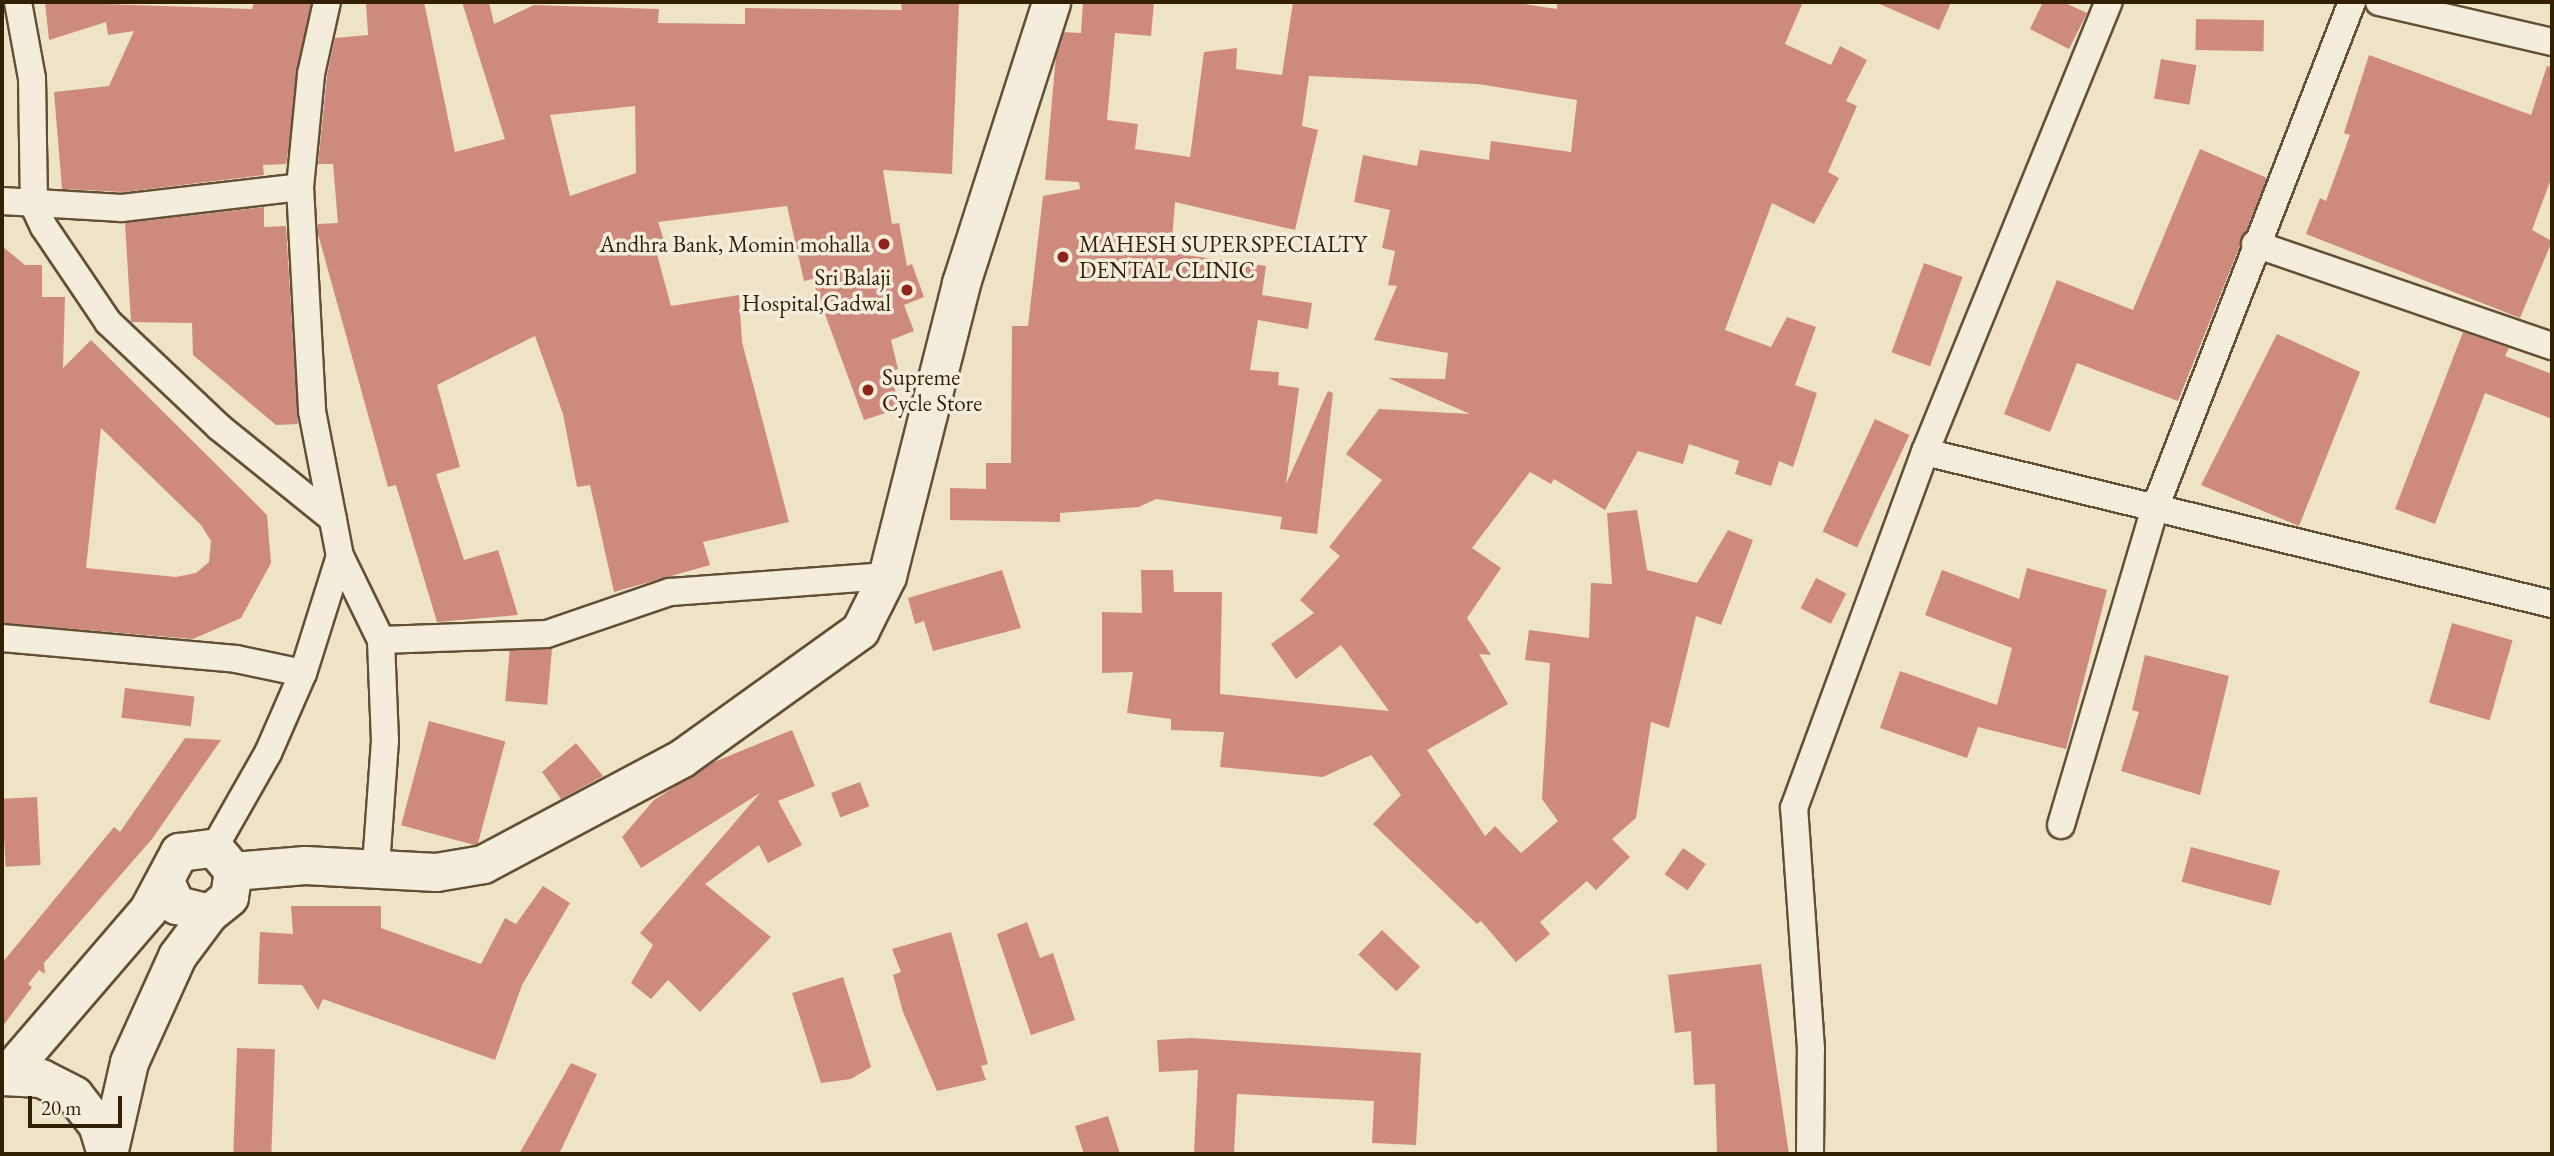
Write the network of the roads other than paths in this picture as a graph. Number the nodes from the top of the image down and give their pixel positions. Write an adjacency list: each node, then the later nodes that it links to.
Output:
1 (18, 2): 10 (street)
2 (327, 2): 8 (street)
3 (1051, 2): 17 (main road)
4 (2109, 2): 13 (street)
5 (2352, 2): 11 (street)
6 (2379, 2): 7 (street)
7 (2552, 42)
8 (300, 187): 10 (street); 15 (street)
9 (2, 201): 10 (street)
10 (34, 206): 15 (street)
11 (2255, 244): 12 (street); 14 (street)
12 (2552, 346)
13 (1925, 452): 14 (street); 29 (street)
14 (2155, 508): 18 (street); 22 (street)
15 (333, 519): 16 (street)
16 (340, 556): 20 (street); 21 (street)
17 (887, 576): 20 (street); 24 (main road)
18 (2552, 604)
19 (2, 638): 21 (street)
20 (382, 640): 24 (street)
21 (303, 673): 23 (street)
22 (2061, 825)
23 (223, 859): 24 (main road); 25 (main road); 26 (main road)
24 (376, 866)
25 (166, 884): 26 (main road); 27 (main road)
26 (209, 913): 28 (main road)
27 (4, 1075): 28 (main road)
28 (107, 1154)
29 (1810, 1154)

